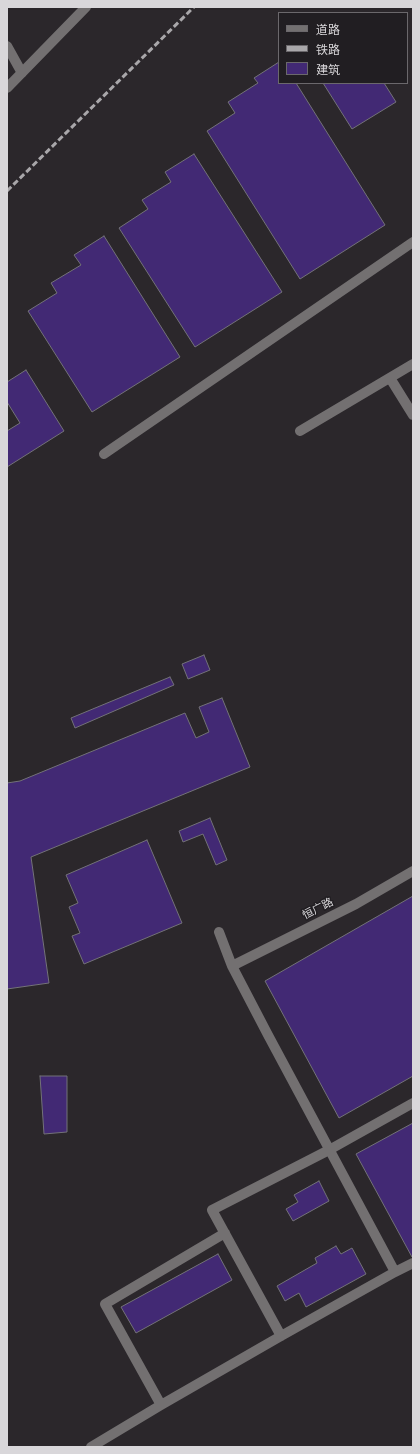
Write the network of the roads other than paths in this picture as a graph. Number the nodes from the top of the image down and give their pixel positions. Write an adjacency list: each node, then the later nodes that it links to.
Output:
1 (86, 7): 3 (street)
2 (7, 46): 3 (street)
3 (22, 73): 4 (street)
4 (7, 88)
5 (413, 242): 10 (street)
6 (413, 364): 7 (street)
7 (390, 378): 8 (street); 9 (street)
8 (413, 415)
9 (300, 431)
10 (104, 454)
11 (413, 872): 13 (street, 恒广路)
12 (219, 932): 13 (street)
13 (232, 966): 15 (street)
14 (413, 1103): 15 (street)
15 (329, 1150): 16 (street); 18 (street)
16 (225, 1233): 19 (street); 20 (street)
17 (413, 1263): 18 (street)
18 (395, 1272): 19 (street)
19 (281, 1336): 20 (street)
20 (161, 1405): 21 (street)
21 (92, 1447)

